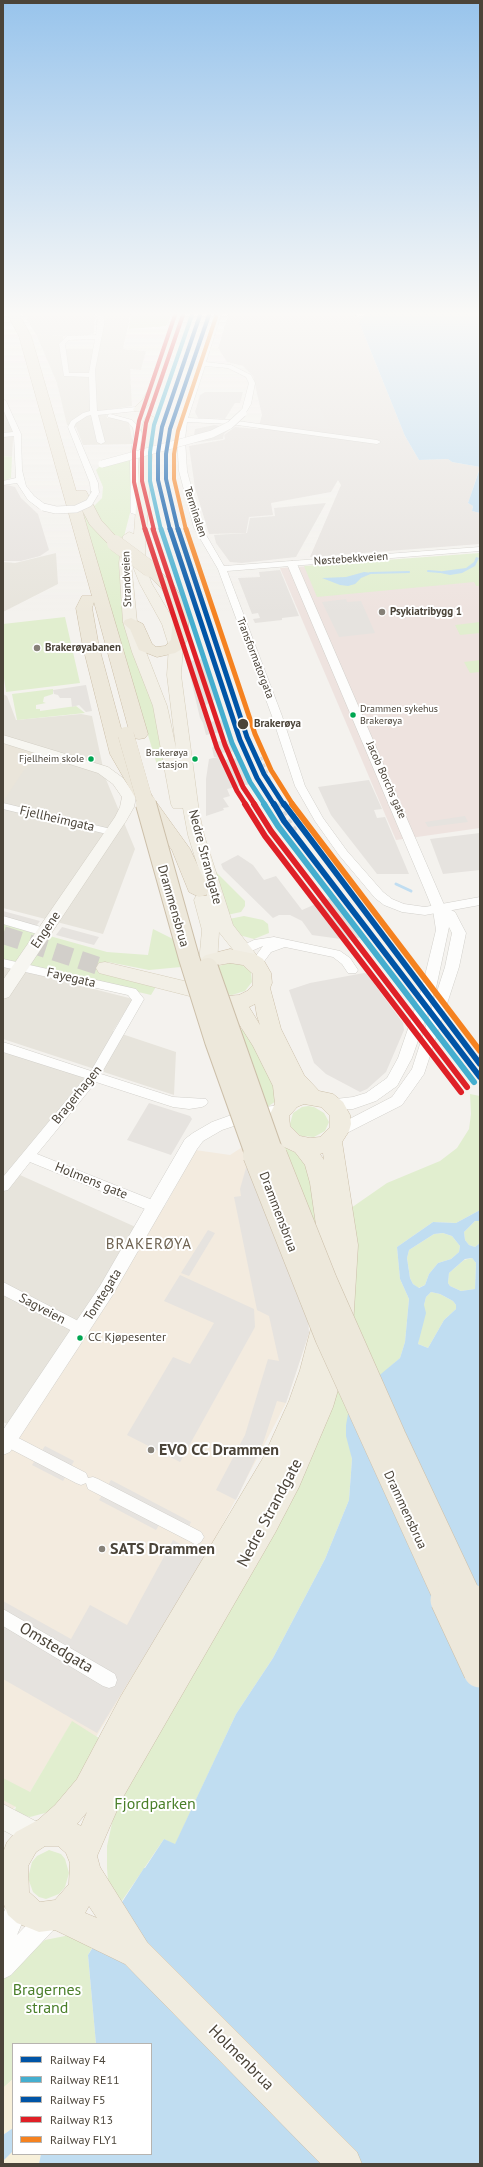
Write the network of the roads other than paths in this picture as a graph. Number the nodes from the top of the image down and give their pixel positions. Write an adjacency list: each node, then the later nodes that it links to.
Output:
1 (8, 413): 11 (street)
2 (39, 413): 13 (highway)
3 (42, 413): 13 (highway)
4 (95, 413): 14 (street); 15 (street); 17 (street)
5 (135, 413): 14 (main road)
6 (137, 413): 9 (main road)
7 (186, 413): 10 (street, Terminalen)
8 (243, 413): 17 (street, bridge)
9 (153, 414): 26 (main road, Strandveien)
10 (184, 420): 16 (street); 23 (street, Terminalen)
11 (17, 434): 12 (street); 18 (street)
12 (3, 435)
13 (47, 435): 26 (highway, bridge); 29 (highway)
14 (140, 438): 25 (main road, Strandveien)
15 (101, 442)
16 (377, 442)
17 (87, 466): 18 (street, bridge)
18 (20, 480): 19 (street)
19 (3, 483)
20 (58, 497): 24 (highway)
21 (480, 549): 22 (street, Nøstebekkveien)
22 (292, 564): 23 (street, Nøstebekkveien); 36 (street, Jacob Borchs gate)
23 (222, 569): 36 (street, Transformatorgata)
24 (87, 599): 29 (highway); 34 (highway)
25 (131, 623): 26 (highway); 27 (main road, Strandveien)
26 (176, 646): 28 (main road, Nedre Strandgate)
27 (147, 670): 28 (main road); 31 (main road, Nedre Strandgate)
28 (182, 730): 31 (main road); 40 (main road, Nedre Strandgate)
29 (132, 734): 66 (highway, Drammensbrua, bridge); 67 (highway, Drammensbrua, bridge)
30 (3, 738): 33 (main road, Engene)
31 (171, 756): 34 (main road, Nedre Strandgate)
32 (3, 806): 33 (street, Fjellheimgata)
33 (111, 832): 38 (main road, Engene)
34 (199, 890): 42 (main road, Nedre Strandgate)
35 (480, 901): 36 (street)
36 (440, 910): 54 (street, Jacob Borchs gate); 56 (street, Jacob Borchs gate)
37 (3, 920): 38 (street)
38 (44, 932): 43 (main road, Engene)
39 (286, 944): 40 (street); 40 (street); 44 (street)
40 (245, 958): 42 (highway); 45 (highway)
41 (3, 963): 43 (street, Fayegata)
42 (206, 965): 47 (highway); 47 (main road)
43 (21, 967): 46 (main road, Engene); 48 (street, Fayegata)
44 (352, 970)
45 (261, 988): 49 (highway); 52 (highway)
46 (3, 993)
47 (205, 993): 49 (highway)
48 (137, 996): 51 (street, Bragerhagen)
49 (236, 1003): 55 (highway)
50 (3, 1047): 51 (street)
51 (94, 1076): 53 (street); 58 (street, Bragerhagen)
52 (312, 1096): 54 (highway); 55 (highway)
53 (202, 1102)
54 (332, 1104): 56 (highway)
55 (282, 1115): 57 (highway); 60 (street, Tomtegata)
56 (335, 1135): 57 (highway); 72 (highway, Nedre Strandgate)
57 (303, 1146): 70 (highway, Nedre Strandgate)
58 (27, 1155): 59 (street, Bragerhagen); 60 (street, Holmens gate)
59 (3, 1186)
60 (155, 1207): 62 (street, Tomtegata)
61 (3, 1288): 62 (street, Sagveien)
62 (81, 1329): 63 (street, Tomtegata)
63 (4, 1441): 64 (street)
64 (196, 1538)
65 (3, 1617): 68 (street, Omstedgata)
66 (480, 1622)
67 (480, 1671)
68 (109, 1680)
69 (3, 1816): 70 (main road)
70 (42, 1833): 71 (highway); 72 (highway)
71 (8, 1859): 73 (highway)
72 (84, 1863): 74 (highway); 75 (highway)
73 (20, 1904): 74 (highway); 76 (street)
74 (53, 1916): 75 (highway, Holmenbrua); 77 (street)
75 (106, 1926): 78 (highway, Holmenbrua)
76 (3, 1940)
77 (3, 1966)
78 (345, 2164)

